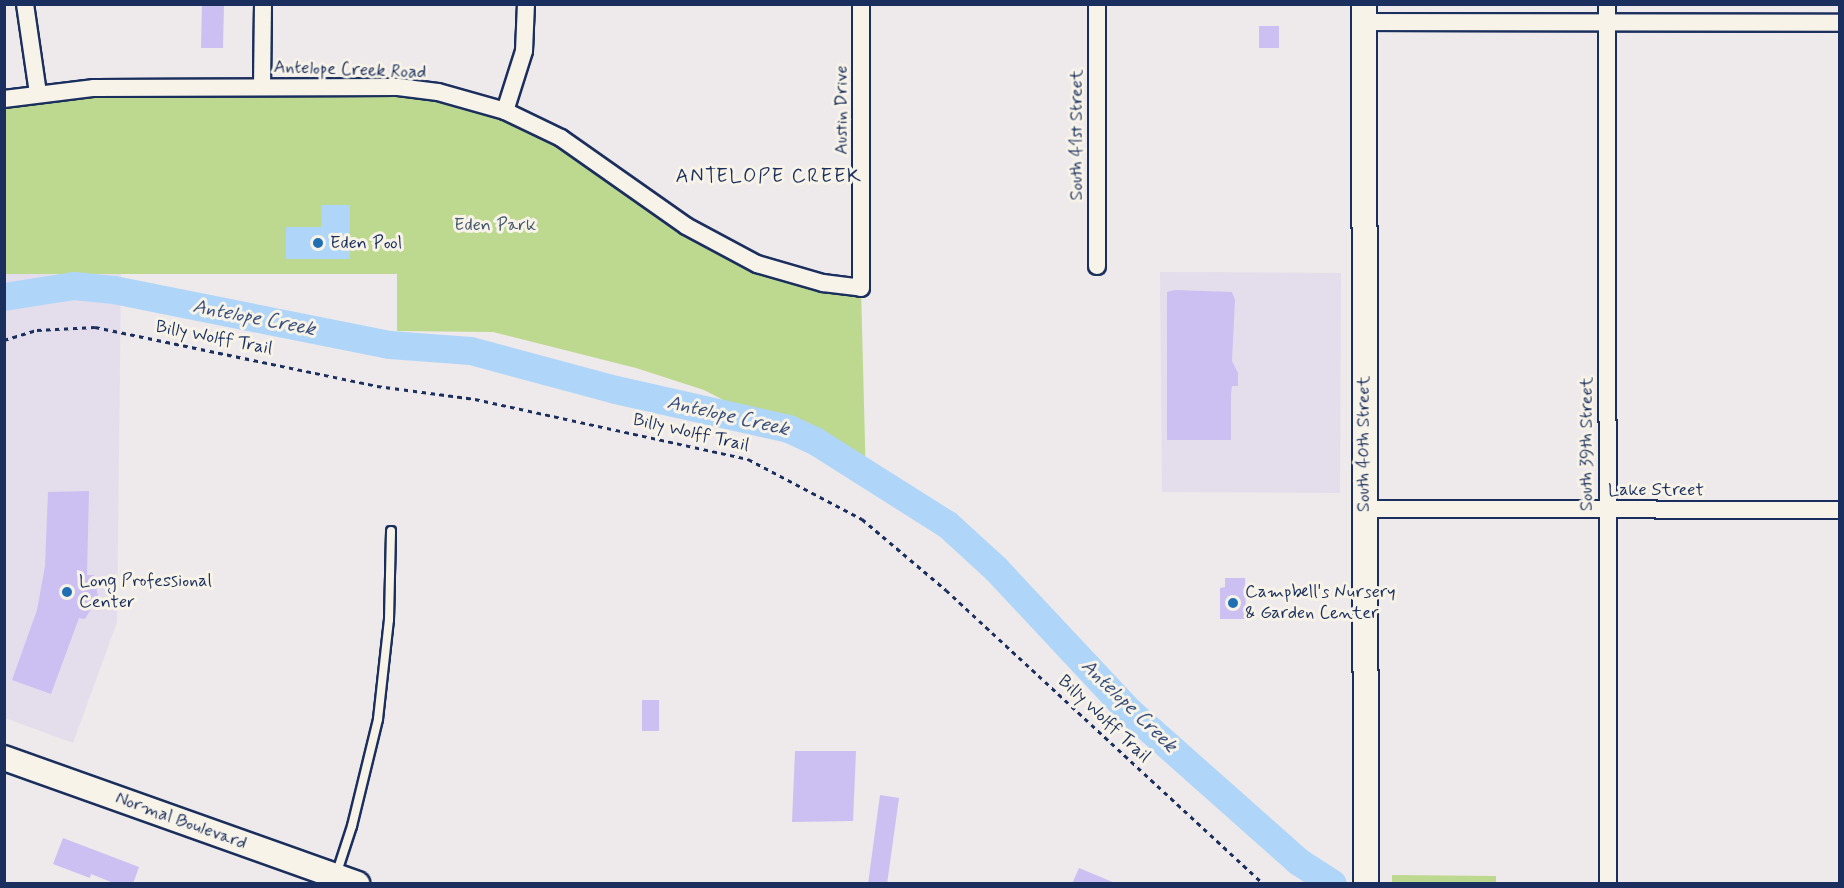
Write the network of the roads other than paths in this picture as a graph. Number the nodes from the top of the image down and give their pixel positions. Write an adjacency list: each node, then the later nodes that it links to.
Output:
1 (26, 4): 11 (street)
2 (263, 4): 10 (street)
3 (526, 4): 13 (street)
4 (861, 4): 15 (street, Austin Drive)
5 (1097, 4): 14 (street, South 41st Street)
6 (1607, 4): 8 (street, South 39th Street)
7 (1365, 13): 8 (street); 16 (main road, South 40th Street)
8 (1607, 22): 9 (street); 17 (street, South 39th Street)
9 (1839, 23)
10 (262, 87): 11 (street, Antelope Creek Road); 13 (street, Antelope Creek Road)
11 (38, 93): 12 (street, Antelope Creek Road)
12 (4, 99)
13 (505, 111): 15 (street, Antelope Creek Road)
14 (1097, 266)
15 (861, 288)
16 (1364, 509): 17 (street, Lake Street); 22 (main road, South 40th Street)
17 (1607, 509): 18 (street, Lake Street); 23 (street, South 39th Street)
18 (1839, 510)
19 (392, 531): 21 (lane)
20 (4, 758): 21 (main road, Normal Boulevard)
21 (341, 881)
22 (1366, 881)
23 (1608, 884)

